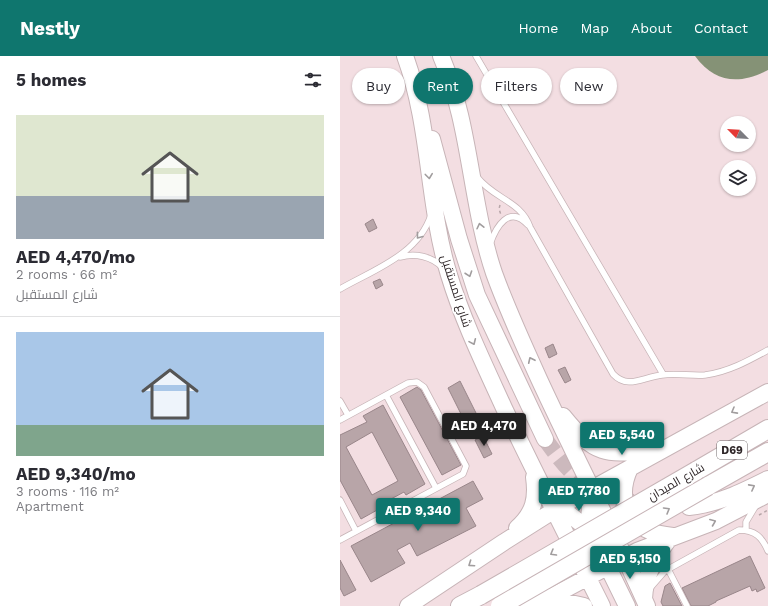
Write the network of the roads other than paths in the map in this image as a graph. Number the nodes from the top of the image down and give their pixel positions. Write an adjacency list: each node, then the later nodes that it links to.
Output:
1 (405, 56): 4 (main road, شارع المستقبل)
2 (441, 56): 5 (main road)
3 (476, 56): 13 (lane)
4 (422, 116): 6 (main road, شارع المستقبل, one-way to 6); 21 (main road, one-way to 21)
5 (470, 167): 7 (lane); 8 (main road, one-way to 5)
6 (433, 207): 9 (lane, one-way to 9); 10 (main road, شارع المستقبل)
7 (530, 227): 8 (lane); 13 (lane)
8 (487, 252): 16 (main road, one-way to 8)
9 (395, 258): 10 (lane); 11 (lane)
10 (448, 272): 25 (main road, شارع المستقبل, one-way to 25)
11 (340, 289)
12 (768, 350): 13 (lane)
13 (662, 374)
14 (768, 392): 22 (main road, one-way to 22)
15 (386, 395): 18 (lane); 27 (lane); 27 (lane)
16 (547, 396): 22 (main road); 28 (main road)
17 (340, 401): 18 (lane)
18 (348, 415): 19 (lane)
19 (340, 420)
20 (768, 429): 49 (main road, شارع الميدان / D69, one-way to 49, bridge)
21 (545, 439)
22 (666, 448): 24 (main road)
23 (768, 452): 50 (main road, شارع الميدان / D69, one-way to 23, bridge)
24 (630, 468): 28 (main road); 31 (main road); 37 (main road)
25 (533, 469): 33 (main road, شارع المستقبل); 40 (main road)
26 (768, 479): 32 (main road, one-way to 26)
27 (436, 488): 35 (lane)
28 (591, 489): 31 (main road); 33 (main road); 36 (main road)
29 (764, 497): 34 (lane); 37 (main road, one-way to 29)
30 (340, 500): 35 (lane)
31 (599, 505): 36 (main road); 42 (main road)
32 (689, 507)
33 (558, 509): 36 (main road); 40 (main road); 43 (main road, شارع المستقبل)
34 (746, 530): 38 (lane); 45 (lane)
35 (356, 531): 39 (lane)
36 (588, 534): 42 (main road); 43 (main road); 44 (main road); 46 (main road)
37 (671, 538): 42 (main road); 47 (main road)
38 (766, 538): 41 (lane)
39 (340, 540)
40 (504, 542): 48 (main road, one-way to 48)
41 (768, 551)
42 (624, 557): 44 (main road); 47 (main road)
43 (578, 559): 46 (main road, شارع المستقبل); 51 (main road)
44 (608, 566): 46 (main road); 56 (main road)
45 (667, 570): 47 (lane); 57 (lane)
46 (587, 577): 52 (main road); 55 (main road, شارع المستقبل)
47 (645, 602)
48 (408, 606)
49 (460, 606)
50 (500, 606)
51 (519, 606)
52 (534, 606)
53 (544, 606): 54 (main road)
54 (584, 606)
55 (602, 606)
56 (627, 606)
57 (687, 606)

